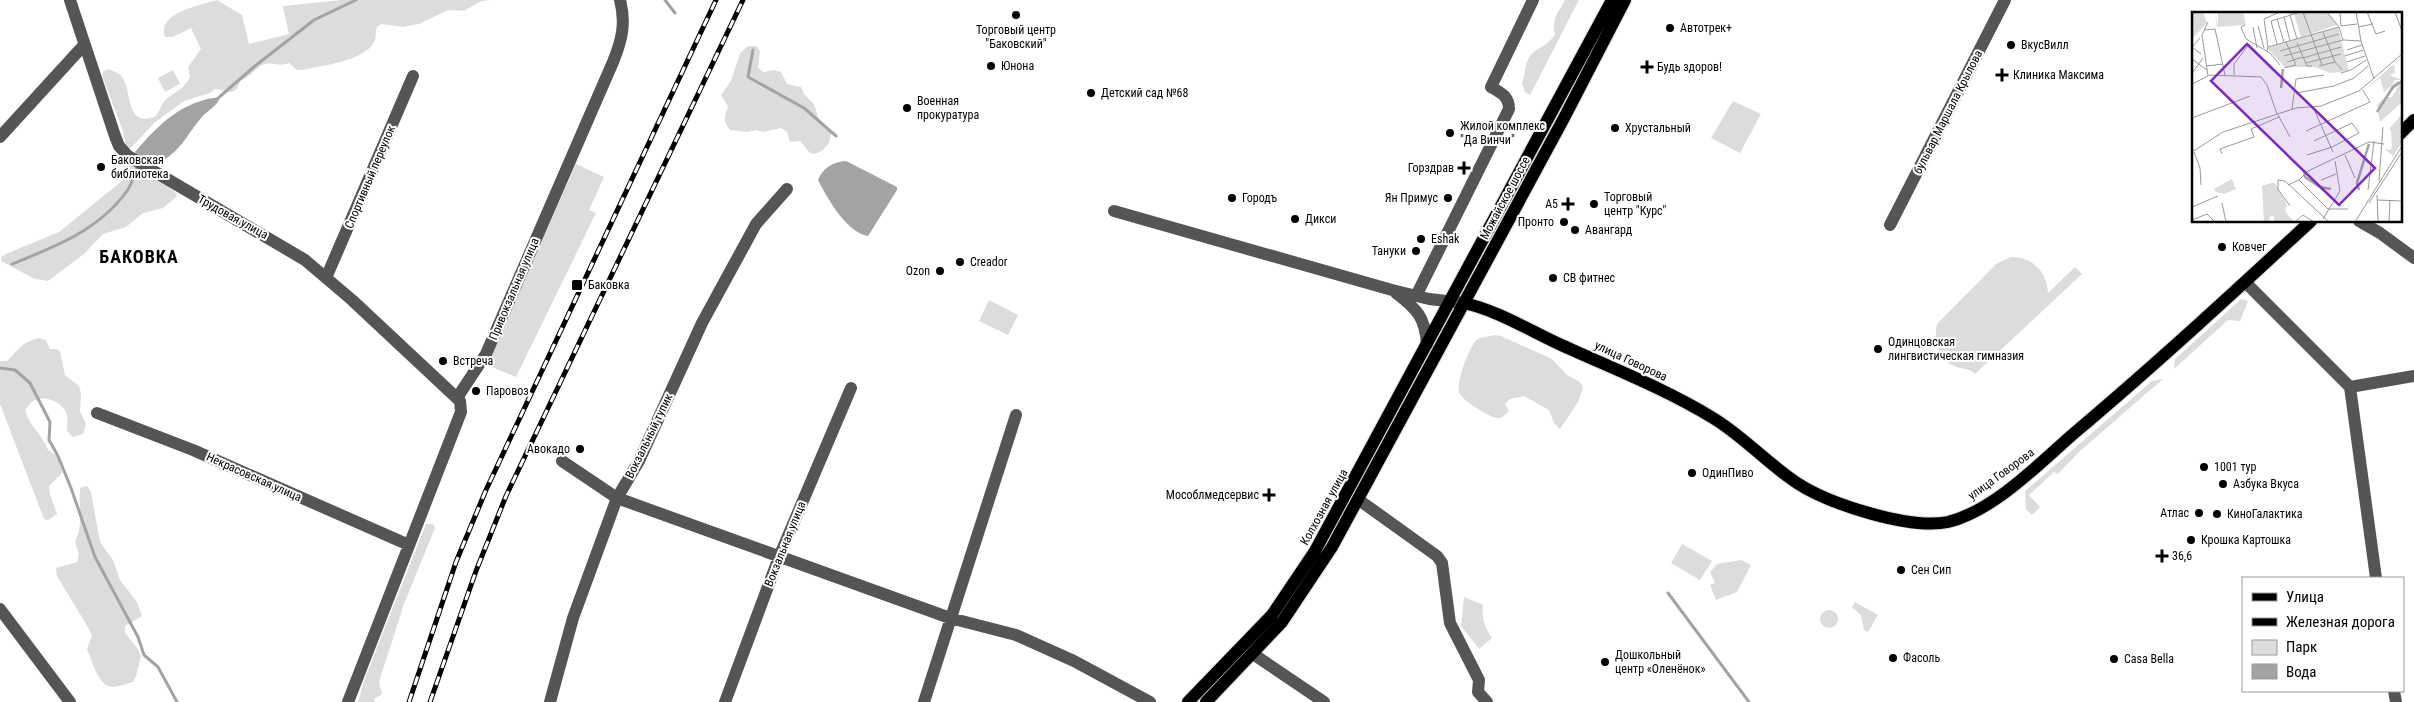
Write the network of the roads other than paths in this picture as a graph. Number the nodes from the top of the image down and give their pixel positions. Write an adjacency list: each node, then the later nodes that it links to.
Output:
1 (70, 0): 7 (street, Трудовая улица)
2 (1533, 0): 21 (street)
3 (1612, 0): 22 (main road, Можайское шоссе)
4 (1625, 0): 23 (main road, Можайское шоссе)
5 (2005, 0): 16 (street, бульвар Маршала Крылова)
6 (621, 5): 28 (street, Привокзальная улица)
7 (84, 45): 11 (street); 18 (street, Трудовая улица)
8 (413, 76): 18 (street, Спортивный переулок)
9 (2414, 120): 10 (main road)
10 (2402, 132)
11 (0, 137)
12 (787, 189): 32 (street, Вокзальный тупик)
13 (1114, 210): 20 (street)
14 (2309, 222): 19 (main road, улица Говорова)
15 (2361, 222): 17 (street)
16 (1890, 225)
17 (2414, 258)
18 (326, 278): 28 (street, Трудовая улица)
19 (2245, 282): 23 (main road, улица Говорова); 26 (street)
20 (1392, 290): 21 (street); 24 (street)
21 (1416, 296): 22 (street)
22 (1450, 300): 23 (street); 24 (main road, Колхозная улица)
23 (1464, 302): 33 (main road, Колхозная улица)
24 (1427, 344): 47 (main road, Колхозная улица)
25 (2414, 376): 26 (street)
26 (2350, 387): 36 (street)
27 (851, 388): 35 (street, Вокзальная улица)
28 (457, 398): 34 (street)
29 (97, 412): 34 (street, Некрасовская улица)
30 (1016, 415): 38 (street)
31 (562, 461): 32 (street)
32 (617, 498): 35 (street); 43 (street, Вокзальный тупик)
33 (1359, 500): 39 (main road, Колхозная улица); 40 (street)
34 (409, 545): 42 (street)
35 (780, 557): 38 (street); 44 (street, Вокзальная улица)
36 (2376, 577)
37 (0, 609): 41 (street)
38 (950, 618): 45 (street); 46 (street)
39 (1252, 654): 48 (main road, Колхозная улица); 49 (street)
40 (1474, 697): 50 (street)
41 (70, 702)
42 (348, 702)
43 (550, 702)
44 (725, 702)
45 (924, 702)
46 (1150, 702)
47 (1188, 702)
48 (1206, 702)
49 (1324, 702)
50 (1488, 702)

